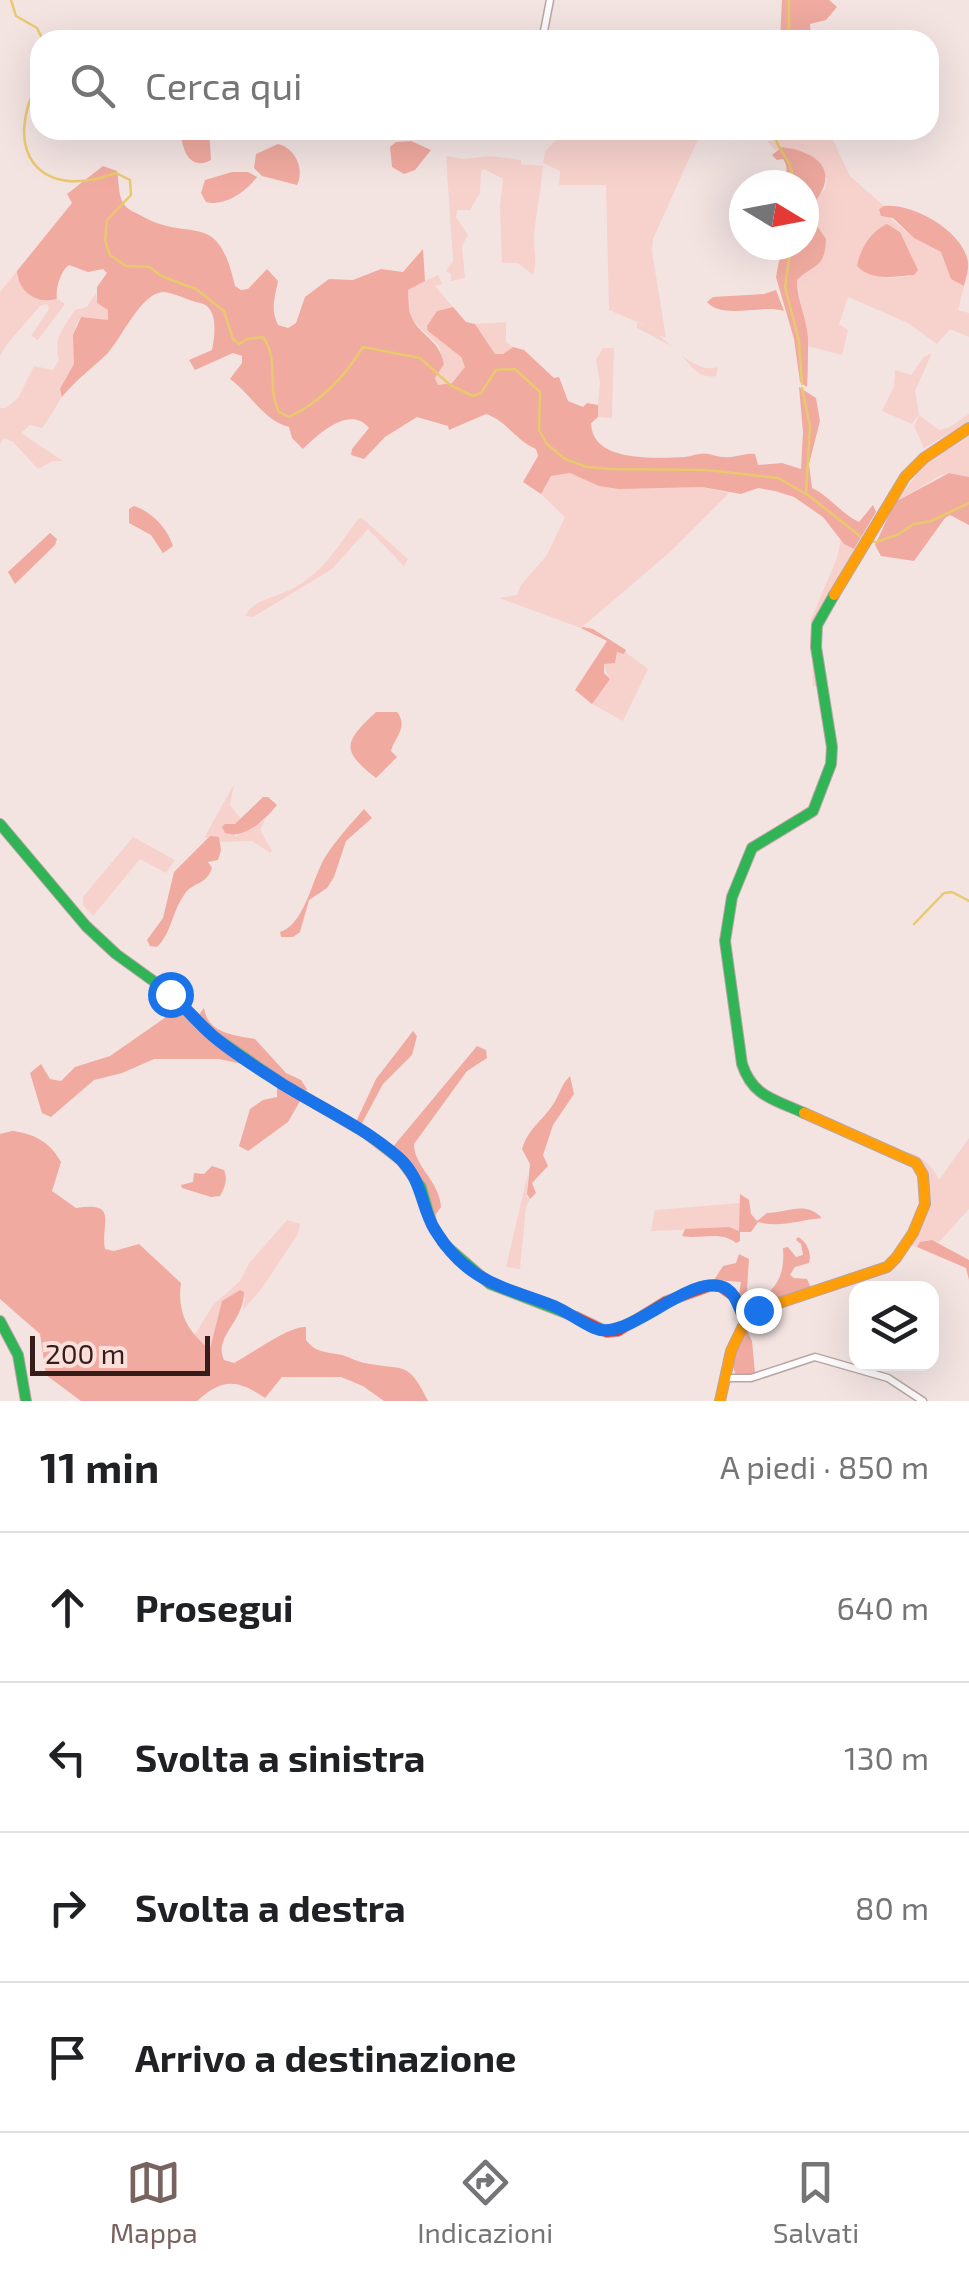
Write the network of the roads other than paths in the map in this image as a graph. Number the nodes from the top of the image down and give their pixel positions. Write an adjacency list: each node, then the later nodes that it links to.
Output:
1 (550, 0): 2 (street)
2 (544, 30)
3 (969, 428): 5 (street)
4 (0, 824): 5 (street)
5 (746, 1320): 7 (street)
6 (0, 1321): 8 (street)
7 (726, 1378): 9 (street); 10 (street)
8 (26, 1401)
9 (720, 1401)
10 (923, 1401)

